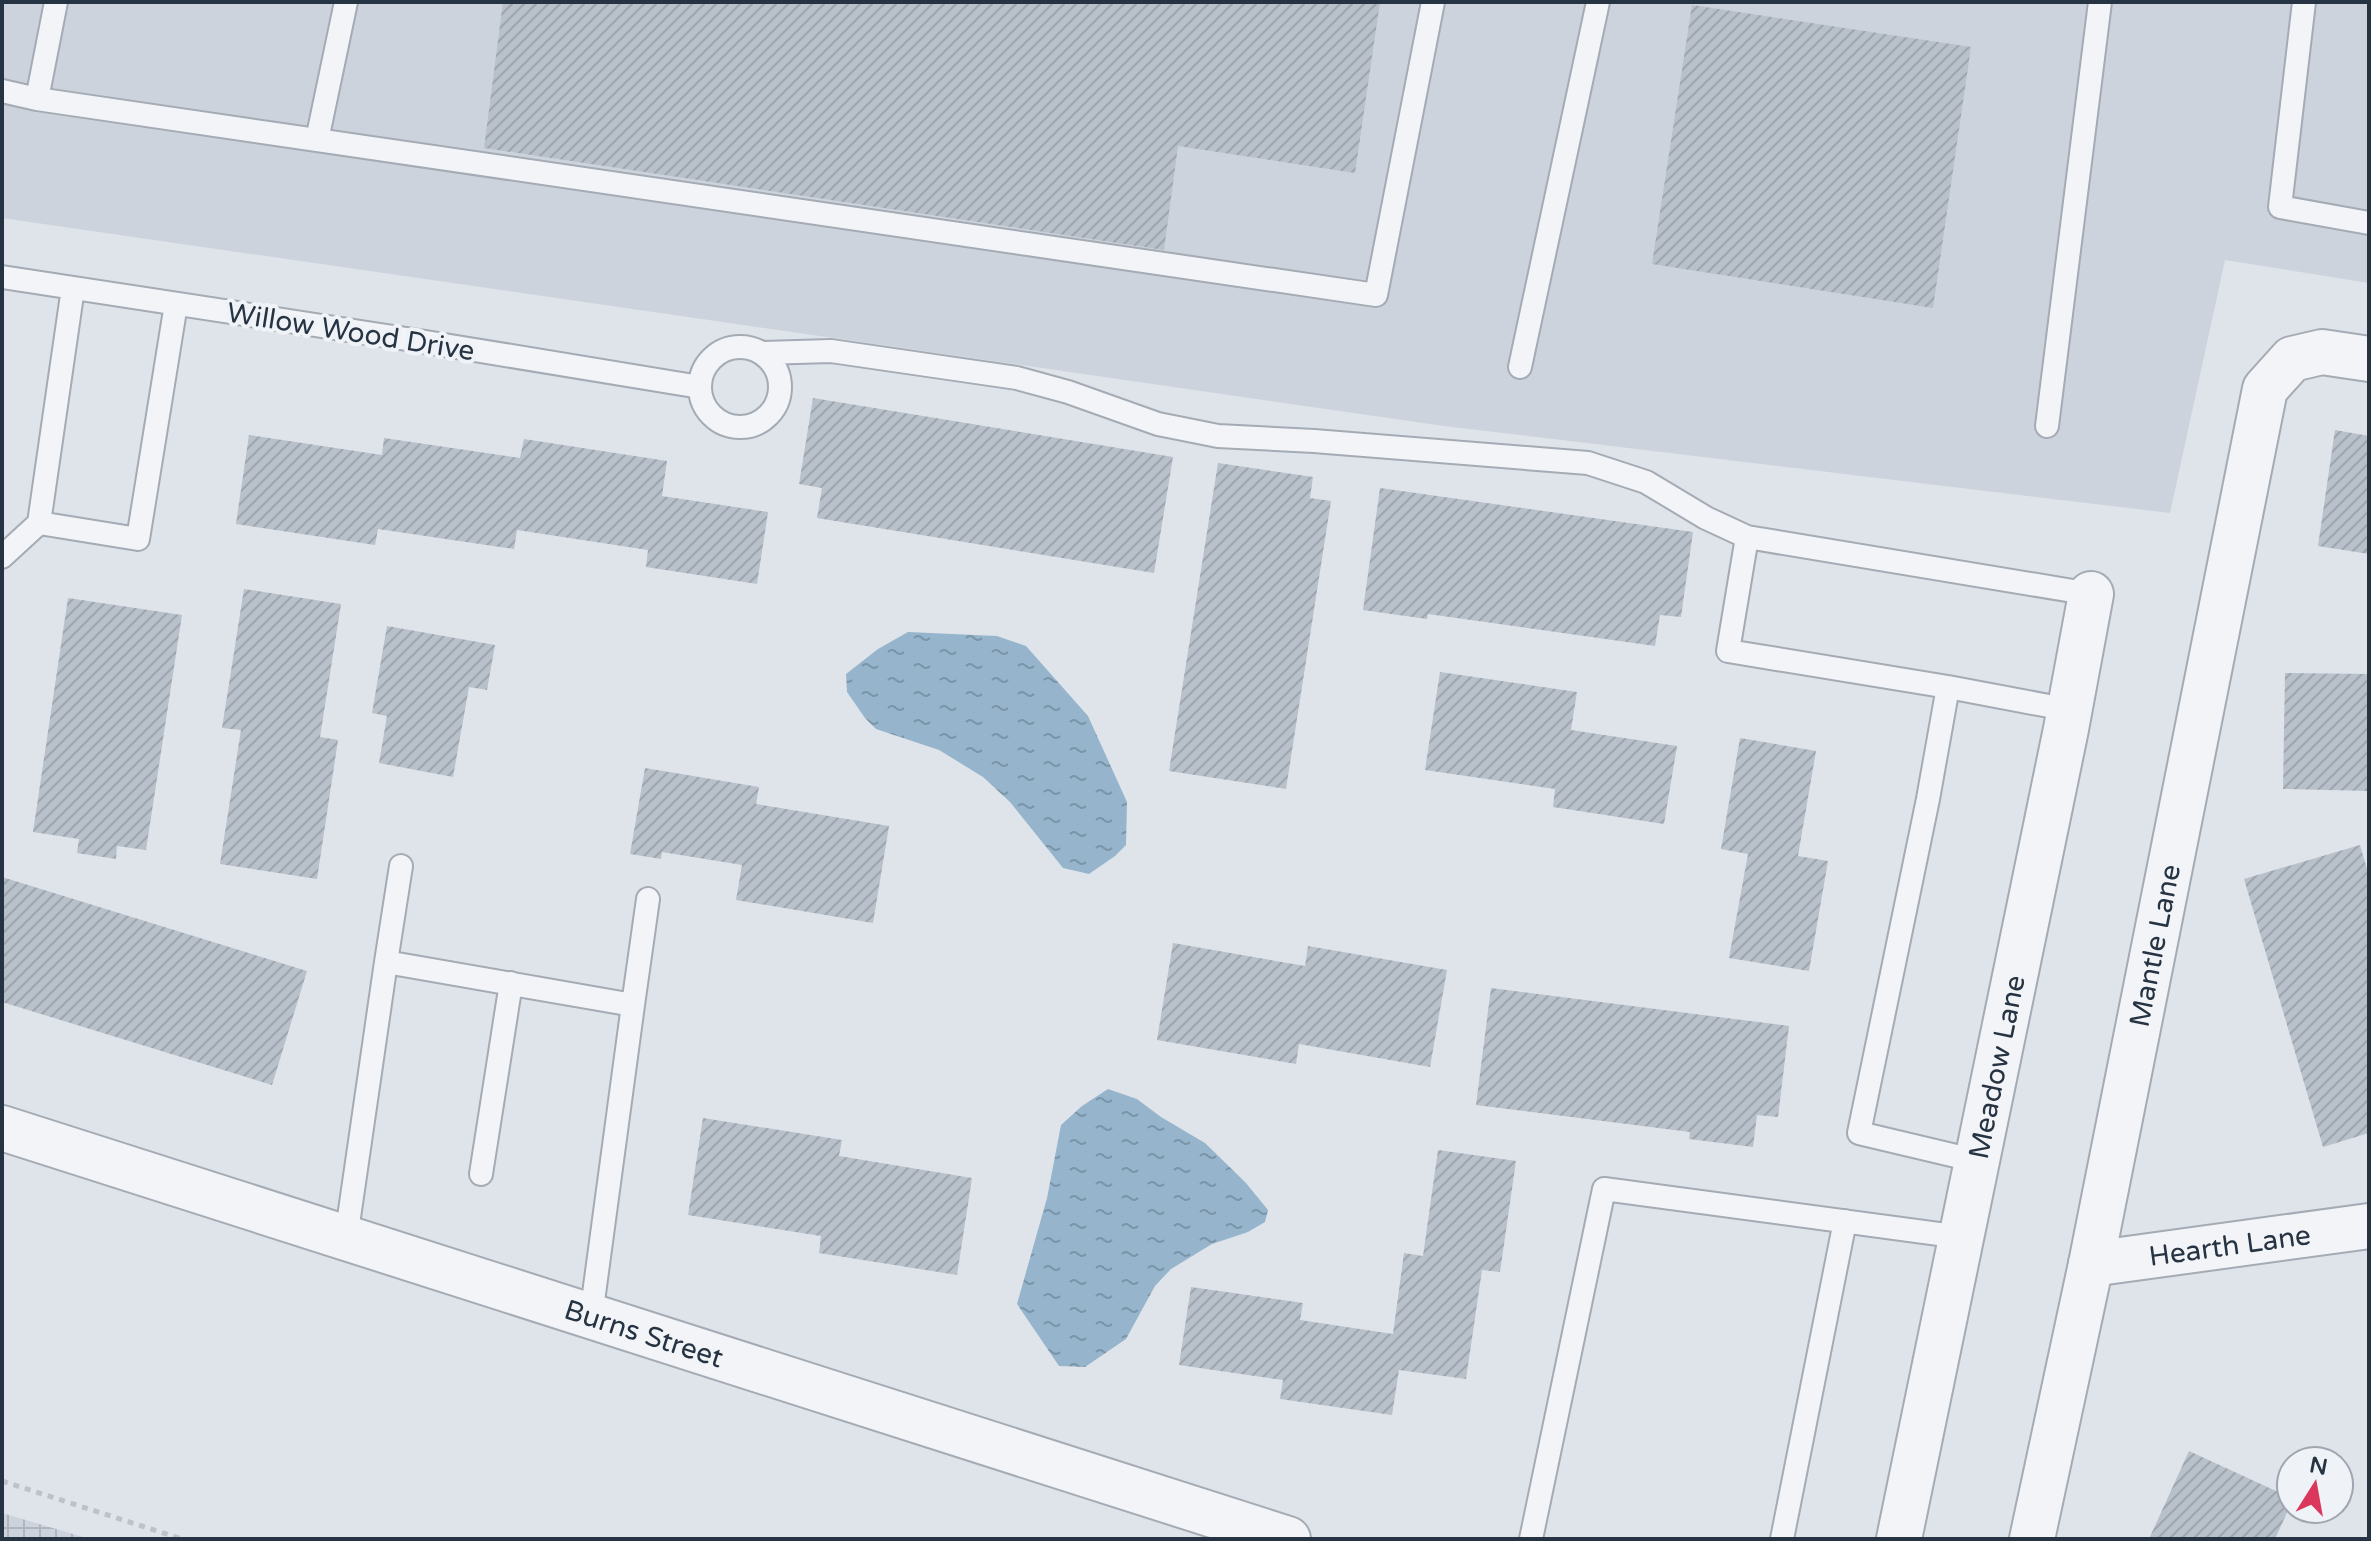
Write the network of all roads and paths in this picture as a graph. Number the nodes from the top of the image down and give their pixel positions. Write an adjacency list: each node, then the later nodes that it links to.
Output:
1 (56, 2): 8 (lane)
2 (346, 2): 9 (lane)
3 (1433, 2): 9 (lane)
4 (1598, 2): 16 (lane)
5 (2100, 2): 18 (lane)
6 (2304, 2): 10 (lane)
7 (2, 91): 8 (lane)
8 (37, 99): 9 (lane)
9 (317, 140)
10 (2369, 223)
11 (2, 277): 12 (lane, Willow Wood Drive)
12 (73, 288): 13 (lane, Willow Wood Drive); 19 (lane)
13 (176, 304): 17 (lane, Willow Wood Drive); 19 (lane)
14 (761, 353): 17 (lane); 17 (lane); 20 (lane)
15 (2369, 359): 37 (street, Mantle Lane)
16 (1520, 367)
17 (700, 387)
18 (2047, 426)
19 (39, 523): 21 (lane)
20 (1747, 537): 22 (lane); 23 (lane)
21 (2, 557)
22 (2091, 594): 24 (street, Meadow Lane)
23 (1948, 687): 24 (lane); 31 (lane)
24 (2070, 710): 31 (street, Meadow Lane)
25 (401, 866): 27 (lane)
26 (648, 899): 29 (lane)
27 (386, 962): 28 (lane); 36 (lane)
28 (511, 983): 29 (lane); 32 (lane)
29 (633, 1005): 38 (lane)
30 (2, 1128): 36 (street, Burns Street)
31 (1977, 1161): 35 (street, Meadow Lane)
32 (481, 1174)
33 (1845, 1221): 35 (lane); 42 (lane); 43 (lane)
34 (2369, 1226): 37 (street, Hearth Lane)
35 (1961, 1237): 44 (street, Meadow Lane)
36 (346, 1238): 38 (street, Burns Street)
37 (2091, 1264): 45 (street, Mantle Lane)
38 (591, 1316): 41 (street, Burns Street)
39 (2, 1481): 40 (path)
40 (182, 1539)
41 (1288, 1539)
42 (1531, 1539)
43 (1782, 1539)
44 (1899, 1539)
45 (2032, 1539)

